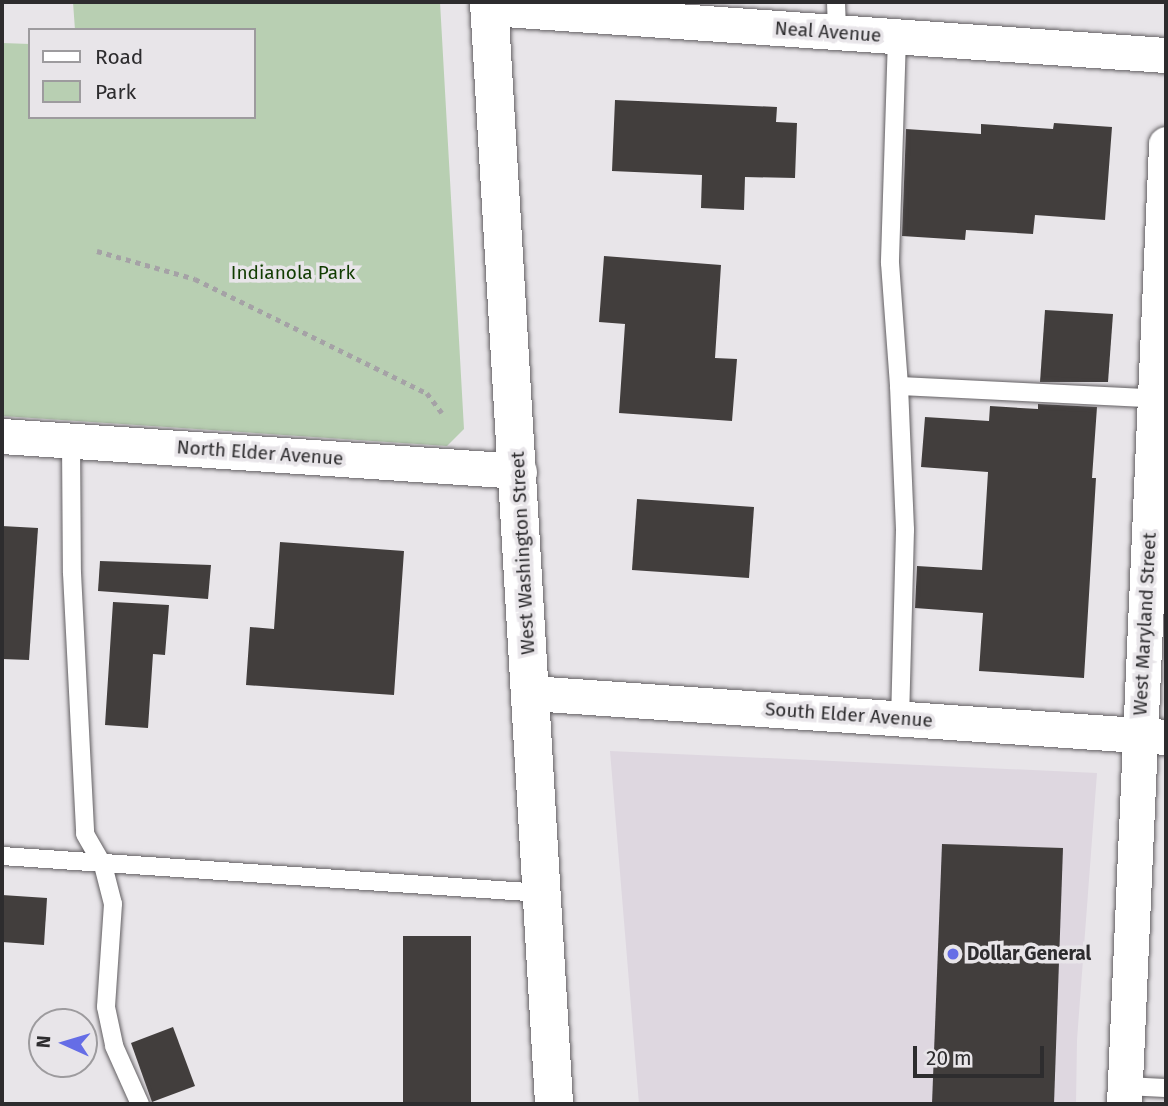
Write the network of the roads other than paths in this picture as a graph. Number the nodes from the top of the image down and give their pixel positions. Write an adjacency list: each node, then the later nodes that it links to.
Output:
1 (489, 5): 2 (street, Neal Avenue); 10 (main road, West Washington Street)
2 (837, 17): 3 (street, Neal Avenue)
3 (897, 37): 4 (street, Neal Avenue); 6 (lane)
4 (1166, 55)
5 (1166, 144): 7 (street, West Maryland Street)
6 (899, 386): 7 (lane); 12 (lane)
7 (1161, 399): 13 (street, West Maryland Street)
8 (2, 436): 9 (street, North Elder Avenue)
9 (71, 441): 10 (street, North Elder Avenue); 15 (lane)
10 (519, 471): 11 (main road, West Washington Street)
11 (531, 693): 12 (street, South Elder Avenue); 16 (main road, West Washington Street)
12 (900, 719): 13 (street, South Elder Avenue)
13 (1153, 736): 18 (street, West Maryland Street)
14 (2, 856): 15 (lane)
15 (103, 865): 16 (lane); 19 (lane)
16 (542, 893): 20 (main road, West Washington Street)
17 (1166, 1088): 18 (lane)
18 (1125, 1095)
19 (140, 1104)
20 (554, 1104)

